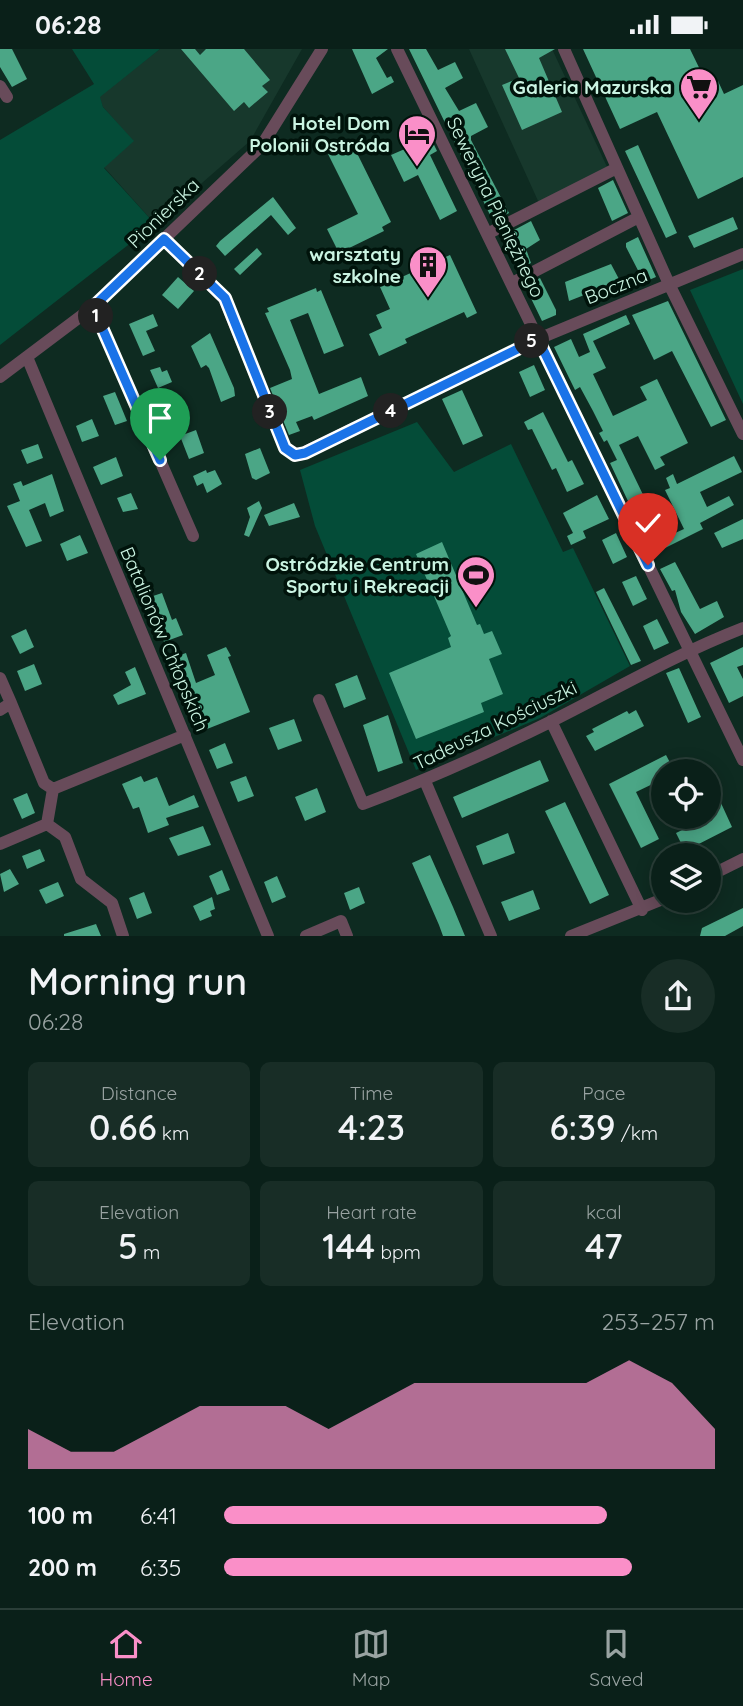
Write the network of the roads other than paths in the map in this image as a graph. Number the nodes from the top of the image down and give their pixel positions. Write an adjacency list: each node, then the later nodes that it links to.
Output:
1 (322, 49): 7 (street, Pionierska)
2 (397, 49): 6 (street, Seweryna Pieniężnego)
3 (564, 49): 4 (street)
4 (617, 168): 5 (street); 6 (street)
5 (639, 217): 9 (street); 10 (street)
6 (487, 234): 9 (street, Seweryna Pieniężnego)
7 (164, 239): 11 (street, Pionierska); 12 (street, Boczna)
8 (743, 254): 10 (street, Boczna)
9 (512, 283): 12 (street, Seweryna Pieniężnego)
10 (669, 284): 12 (street, Boczna); 15 (street)
11 (93, 307): 13 (street, Pionierska); 16 (street)
12 (538, 339): 18 (street, Seweryna Pieniężnego)
13 (27, 357): 14 (street, Pionierska); 23 (street, Batalionów Chłopskich)
14 (0, 377)
15 (743, 434)
16 (193, 536)
17 (743, 628): 18 (street, Tadeusza Kościuszki)
18 (689, 650): 22 (street, Tadeusza Kościuszki); 24 (street, Seweryna Pieniężnego)
19 (0, 678): 21 (street)
20 (319, 700): 25 (street, Tadeusza Kościuszki)
21 (6, 706): 26 (street)
22 (551, 721): 25 (street, Tadeusza Kościuszki); 32 (street)
23 (185, 735): 26 (street); 34 (street, Batalionów Chłopskich)
24 (743, 760)
25 (425, 781): 37 (street)
26 (53, 789): 27 (street)
27 (47, 824): 28 (street); 33 (street)
28 (0, 844)
29 (743, 859): 30 (street)
30 (721, 870)
31 (651, 905): 32 (street)
32 (642, 910): 38 (street)
33 (122, 936)
34 (268, 936)
35 (306, 936): 36 (street)
36 (347, 936)
37 (491, 936)
38 (571, 936)

